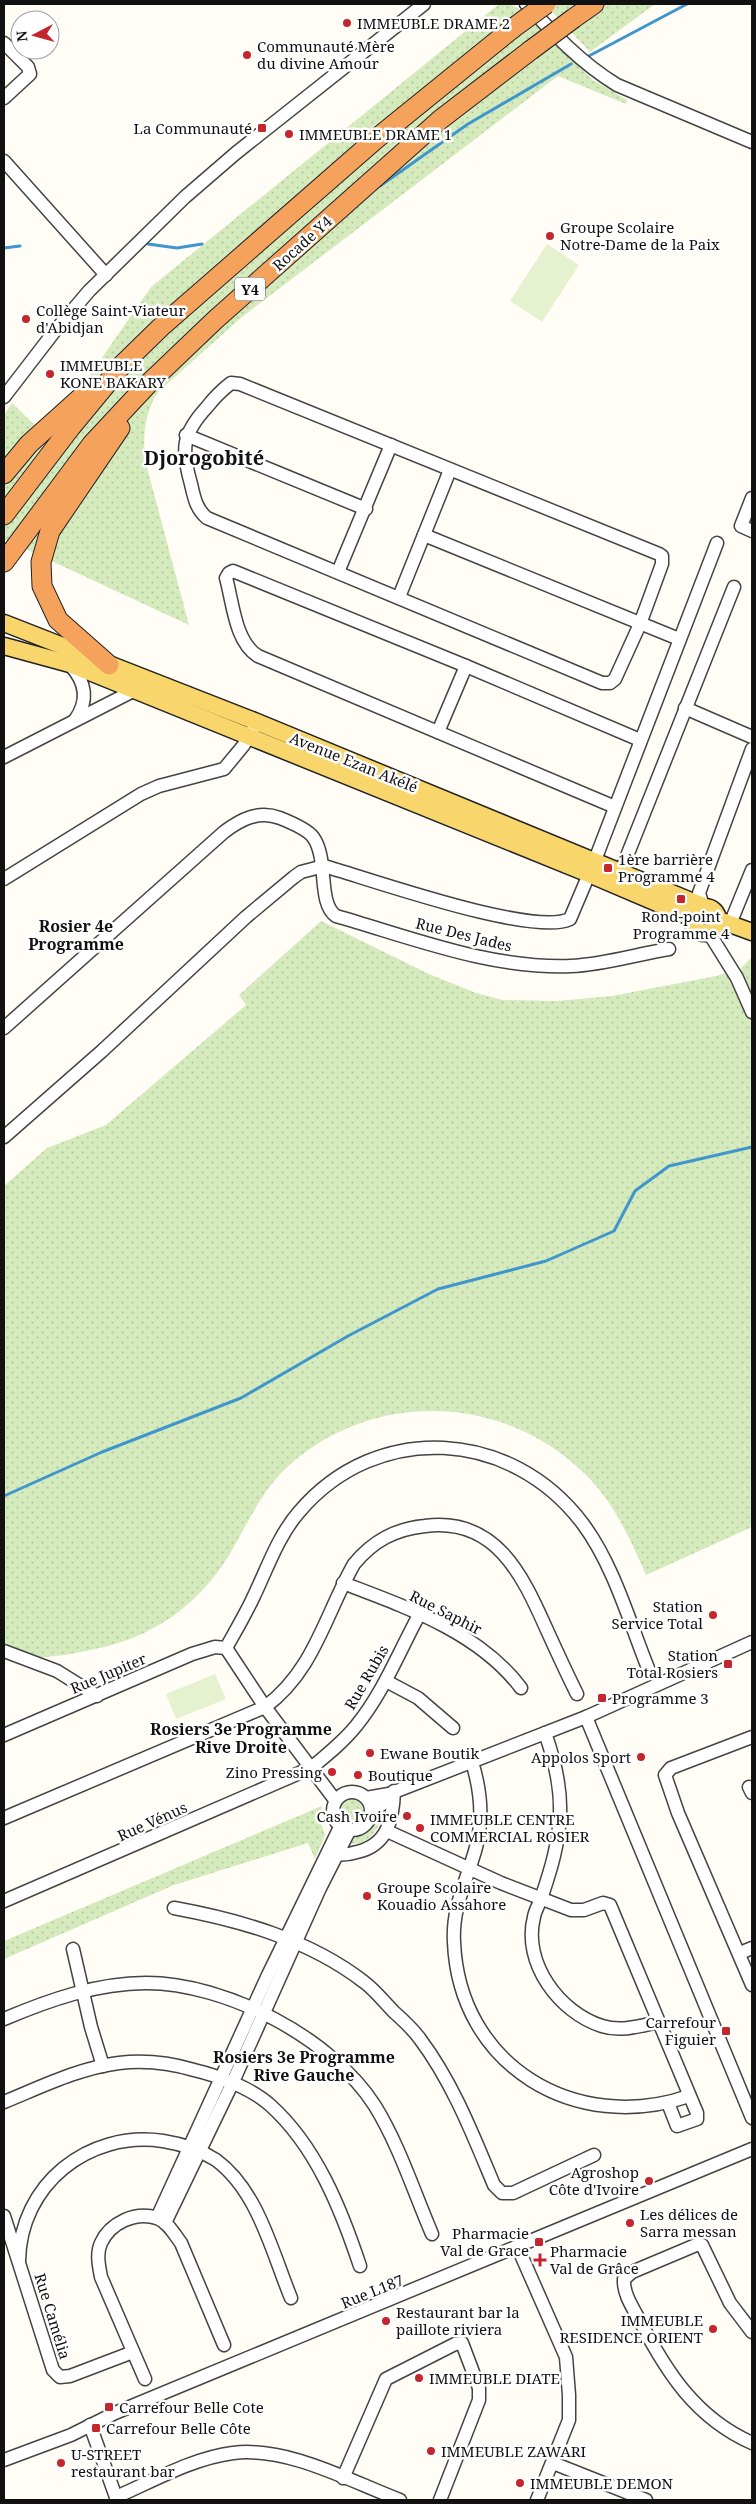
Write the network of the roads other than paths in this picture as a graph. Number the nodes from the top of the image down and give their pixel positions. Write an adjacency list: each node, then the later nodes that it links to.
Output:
1 (424, 4): 9 (street)
2 (526, 4): 7 (street)
3 (546, 4): 10 (highway, Rocade Y4 / Y4, bridge)
4 (594, 4): 11 (highway, Rocade Y4 / Y4, bridge)
5 (4, 43): 6 (street)
6 (4, 98)
7 (752, 142)
8 (4, 161): 9 (street)
9 (106, 275): 12 (street)
10 (123, 364): 16 (highway); 19 (highway, Rocade Y4 / Y4)
11 (148, 384): 23 (highway, Rocade Y4 / Y4); 32 (highway)
12 (4, 397)
13 (186, 435): 14 (street); 18 (street); 24 (street)
14 (391, 445): 15 (street); 18 (street)
15 (450, 470): 21 (street); 28 (street)
16 (4, 474)
17 (752, 498): 20 (street)
18 (366, 509): 24 (street)
19 (4, 515)
20 (752, 531)
21 (424, 535): 26 (street); 28 (street)
22 (717, 543): 29 (street)
23 (4, 562)
24 (338, 572): 26 (street)
25 (734, 587): 35 (street)
26 (399, 597): 28 (street)
27 (4, 622): 32 (main road, Avenue Ezan Akélé)
28 (640, 624): 29 (street)
29 (680, 639): 40 (street)
30 (4, 646): 31 (main road, Avenue Ezan Akélé)
31 (70, 664): 34 (main road, Avenue Ezan Akélé); 36 (street)
32 (109, 665): 37 (main road, Avenue Ezan Akélé)
33 (466, 666): 38 (street); 38 (street); 40 (street)
34 (133, 691): 36 (street); 37 (main road, Avenue Ezan Akélé)
35 (685, 708): 39 (street); 47 (street)
36 (75, 720): 42 (street)
37 (253, 729): 45 (main road, Avenue Ezan Akélé); 48 (street)
38 (438, 732): 43 (street)
39 (752, 736)
40 (640, 740): 43 (street)
41 (752, 749): 49 (street)
42 (4, 757)
43 (615, 807): 45 (street)
44 (324, 866): 45 (street); 52 (street, Rue Des Jades); 54 (street, Rue Des Jades); 55 (street)
45 (592, 867): 47 (main road, Avenue Ezan Akélé); 49 (main road, Avenue Ezan Akélé)
46 (752, 870): 50 (street)
47 (621, 871): 49 (main road, Avenue Ezan Akélé)
48 (4, 879)
49 (698, 912): 50 (main road); 50 (main road)
50 (719, 926): 51 (main road); 53 (street)
51 (752, 932)
52 (669, 949)
53 (752, 1012)
54 (4, 1028)
55 (4, 1137)
56 (343, 1583): 57 (street, Rue Saphir); 64 (street); 66 (street)
57 (419, 1615): 62 (street, Rue Rubis); 63 (street, Rue Saphir)
58 (752, 1642): 67 (street)
59 (226, 1648): 61 (street); 65 (street, Rue Jupiter); 66 (street)
60 (4, 1651): 65 (street)
61 (648, 1668)
62 (386, 1681): 68 (street); 73 (street, Rue Rubis)
63 (521, 1688)
64 (576, 1694)
65 (97, 1696): 70 (street, Rue Jupiter)
66 (265, 1708): 73 (street); 78 (street)
67 (586, 1717): 69 (street); 100 (street)
68 (453, 1728)
69 (545, 1732): 72 (street); 83 (street)
70 (4, 1734)
71 (752, 1737): 89 (street)
72 (472, 1762): 74 (street); 82 (street)
73 (311, 1768): 76 (street); 84 (street, Rue Vénus)
74 (391, 1793): 75 (street); 77 (street); 80 (street)
75 (366, 1798): 76 (street); 77 (street)
76 (335, 1800): 79 (street)
77 (372, 1812): 79 (street)
78 (4, 1818)
79 (344, 1829): 81 (street)
80 (387, 1831): 81 (street); 82 (street)
81 (332, 1853): 86 (street)
82 (470, 1868): 83 (street); 99 (street)
83 (541, 1899): 94 (street); 94 (street)
84 (4, 1901)
85 (174, 1908): 86 (street)
86 (290, 1942): 92 (street); 103 (street)
87 (752, 1948): 89 (street)
88 (73, 1949): 91 (street)
89 (740, 1953): 90 (street)
90 (752, 1985)
91 (82, 1991): 92 (street); 93 (street); 95 (street)
92 (258, 2011): 96 (street); 106 (street)
93 (4, 2019)
94 (658, 2022): 97 (street)
95 (103, 2066): 96 (street); 98 (street)
96 (226, 2081): 101 (street); 109 (street)
97 (689, 2096): 99 (street); 99 (street)
98 (4, 2102)
99 (668, 2103)
100 (752, 2118)
101 (194, 2149): 105 (street); 108 (street); 110 (street)
102 (752, 2149): 107 (street, Rue L187)
103 (594, 2155)
104 (4, 2216): 108 (street, Rue Camélia)
105 (161, 2221): 112 (street); 113 (street)
106 (432, 2234)
107 (518, 2248): 115 (street, Rue L187); 118 (street)
108 (19, 2261): 113 (street, Rue Camélia)
109 (360, 2266)
110 (291, 2298)
111 (752, 2332): 116 (street)
112 (224, 2345)
113 (133, 2352): 114 (street)
114 (145, 2379)
115 (90, 2425): 117 (street, Rue L187); 120 (street)
116 (752, 2443)
117 (4, 2460)
118 (553, 2463): 123 (street); 124 (street)
119 (343, 2478): 120 (street); 121 (street); 122 (street)
120 (117, 2499)
121 (400, 2500)
122 (440, 2500)
123 (537, 2500)
124 (646, 2500)

